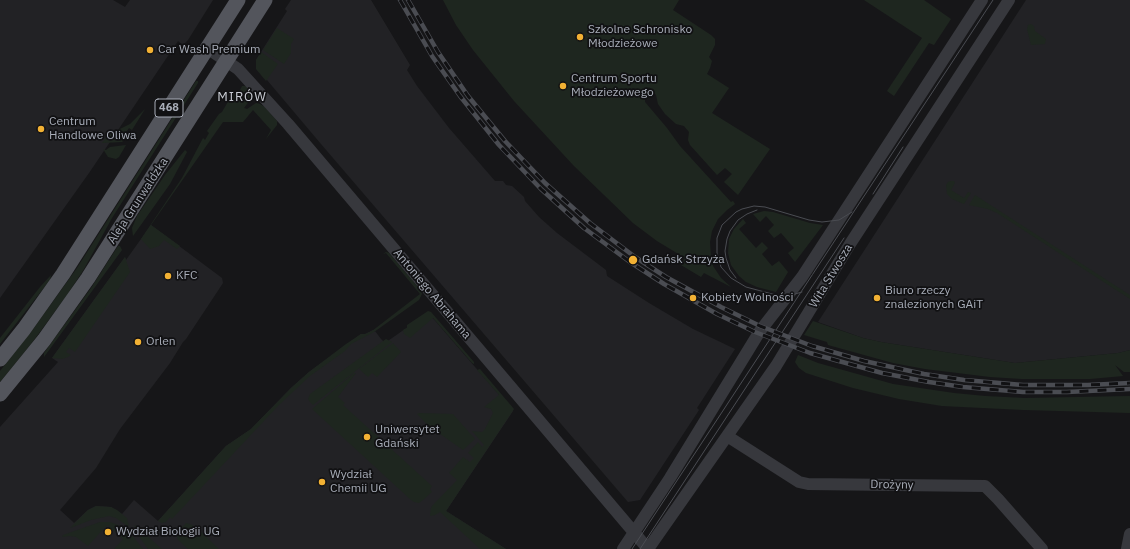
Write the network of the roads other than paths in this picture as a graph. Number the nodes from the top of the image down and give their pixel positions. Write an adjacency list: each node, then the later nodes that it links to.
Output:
1 (238, 0): 5 (main road, Aleja Grunwaldzka / 468)
2 (265, 0): 6 (main road, Aleja Grunwaldzka / 468)
3 (982, 0): 10 (street, Wita Stwosza)
4 (1009, 0): 9 (street, Wita Stwosza)
5 (207, 48): 6 (street, Antoniego Abrahama); 7 (main road, Aleja Grunwaldzka / 468)
6 (227, 61): 8 (main road, Aleja Grunwaldzka / 468); 10 (street, Antoniego Abrahama)
7 (0, 359)
8 (0, 394)
9 (727, 436): 12 (street, Drożyny); 14 (street, Wita Stwosza)
10 (634, 532): 13 (street, Wita Stwosza); 14 (street, Antoniego Abrahama)
11 (1130, 534): 15 (street)
12 (1041, 548)
13 (623, 549)
14 (648, 549)
15 (1127, 549)

